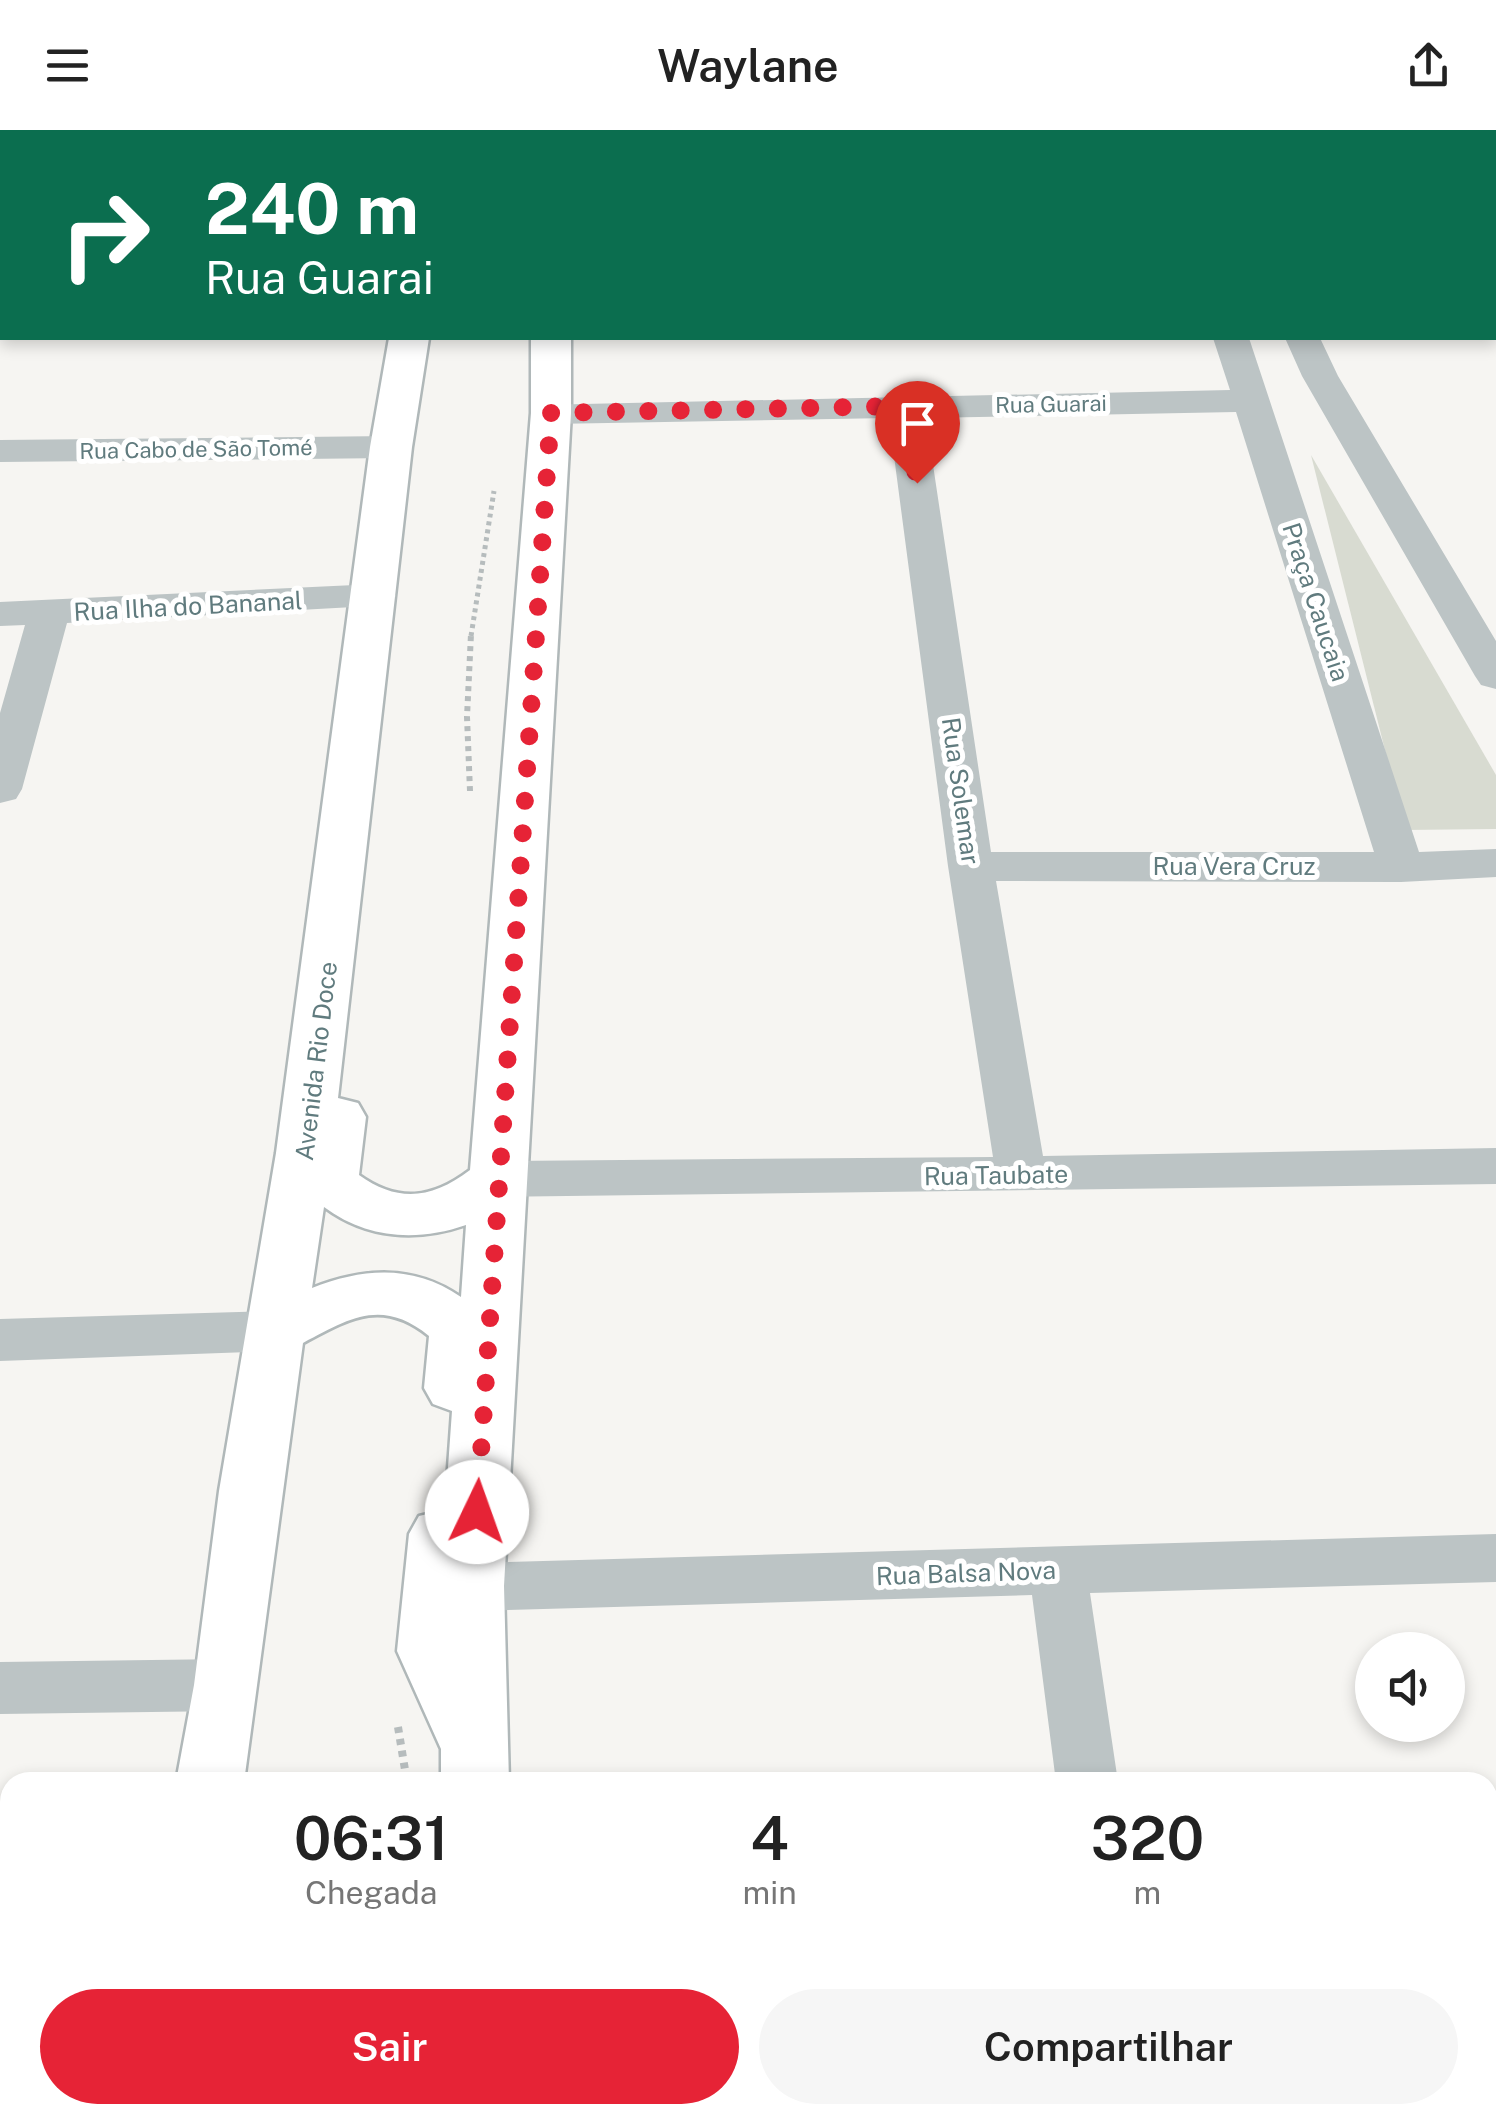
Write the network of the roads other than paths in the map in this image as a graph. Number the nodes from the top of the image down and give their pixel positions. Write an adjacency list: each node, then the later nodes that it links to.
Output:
1 (410, 340): 9 (main road, Avenida Rio Doce)
2 (551, 340): 8 (main road)
3 (1232, 340): 7 (street, Praça Caucaia)
4 (1303, 340): 5 (street, Praça Caucaia)
5 (1320, 376): 7 (street, Praça Caucaia); 7 (street, Rua Guarai)
6 (906, 406): 7 (street, Rua Guarai); 8 (street, Rua Guarai); 18 (street, Rua Solemar)
7 (1283, 408): 14 (street, Praça Caucaia); 19 (street, Praça Caucaia)
8 (551, 413): 22 (main road)
9 (391, 447): 10 (street, Rua Cabo de São Tomé); 11 (main road, Avenida Rio Doce)
10 (0, 451)
11 (376, 596): 12 (street, Rua Ilha do Bananal); 17 (main road, Avenida Rio Doce)
12 (49, 613): 13 (street, Rua Ilha do Bananal); 15 (street)
13 (0, 614)
14 (1496, 676)
15 (0, 789)
16 (1496, 863): 19 (street, Rua Vera Cruz)
17 (341, 865): 22 (main road); 23 (main road, Avenida Rio Doce)
18 (971, 866): 19 (street, Rua Vera Cruz); 21 (street, Rua Solemar)
19 (1401, 867)
20 (1496, 1166): 21 (street, Rua Taubate)
21 (1020, 1176): 22 (street, Rua Taubate)
22 (496, 1179): 27 (main road)
23 (275, 1331): 24 (street); 27 (main road); 28 (main road, Avenida Rio Doce)
24 (0, 1340)
25 (1496, 1558): 26 (street, Rua Balsa Nova)
26 (1058, 1570): 27 (street, Rua Balsa Nova); 32 (street)
27 (454, 1587): 30 (main road)
28 (227, 1685): 29 (street); 31 (main road, Avenida Rio Doce)
29 (0, 1688)
30 (474, 1767)
31 (212, 1772)
32 (1086, 1772)

